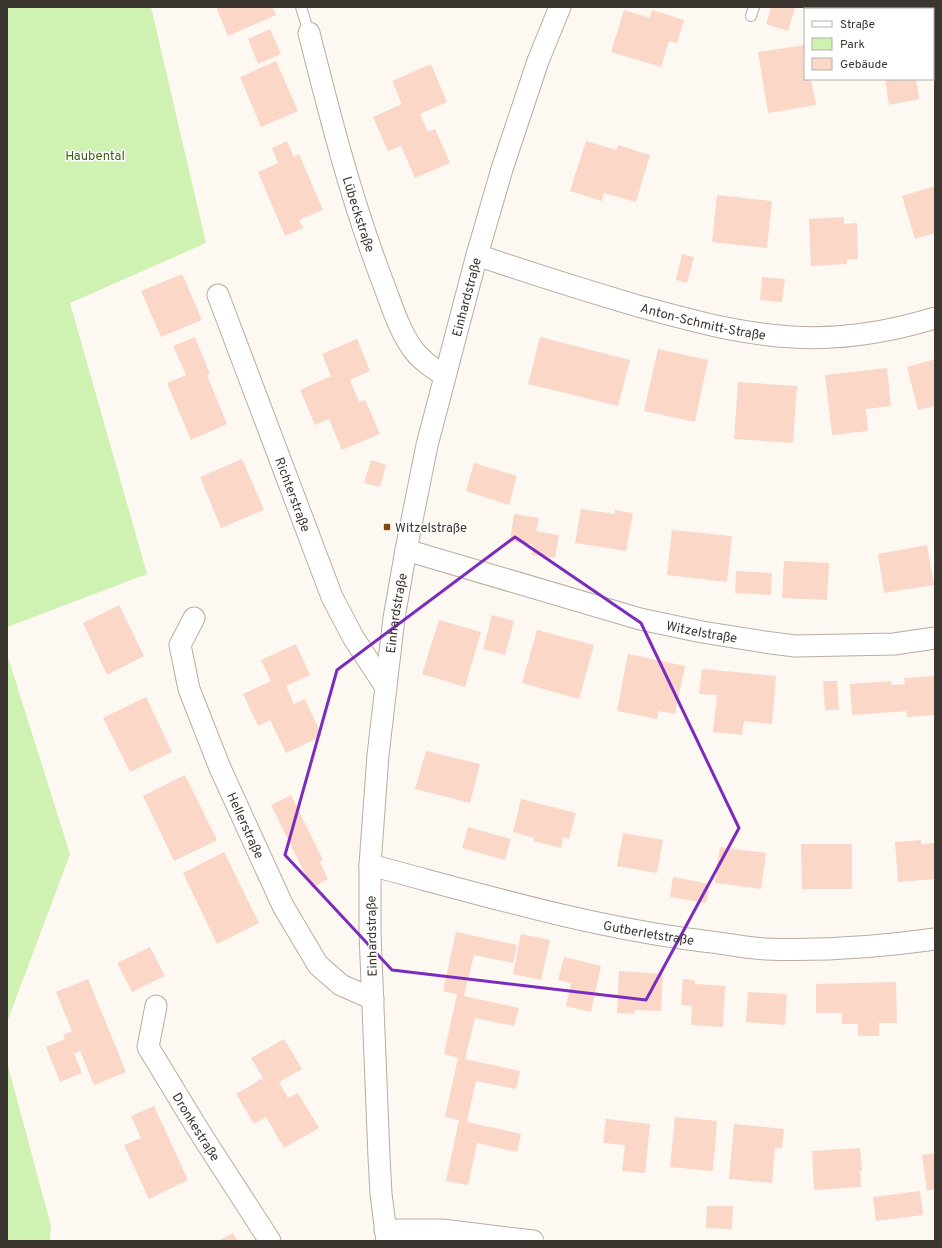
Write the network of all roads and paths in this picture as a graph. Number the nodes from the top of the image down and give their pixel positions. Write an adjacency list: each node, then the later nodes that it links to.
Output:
1 (301, 7): 3 (lane)
2 (560, 7): 4 (street, Einhardstraße)
3 (309, 33): 7 (street, Lübeckstraße)
4 (477, 255): 6 (street, Anton-Schmitt-Straße); 7 (street, Einhardstraße)
5 (218, 295): 11 (street, Richterstraße)
6 (935, 318)
7 (445, 376): 8 (street, Einhardstraße)
8 (406, 550): 10 (street, Witzelstraße); 11 (street, Einhardstraße)
9 (194, 618): 14 (street, Hellerstraße)
10 (935, 638)
11 (385, 686): 12 (street, Einhardstraße)
12 (370, 864): 13 (street, Gutberletstraße); 14 (street, Einhardstraße)
13 (935, 940)
14 (372, 999): 16 (street, Einhardstraße)
15 (156, 1006): 17 (street, Dronkestraße)
16 (386, 1236): 18 (street)
17 (270, 1241)
18 (533, 1241)

